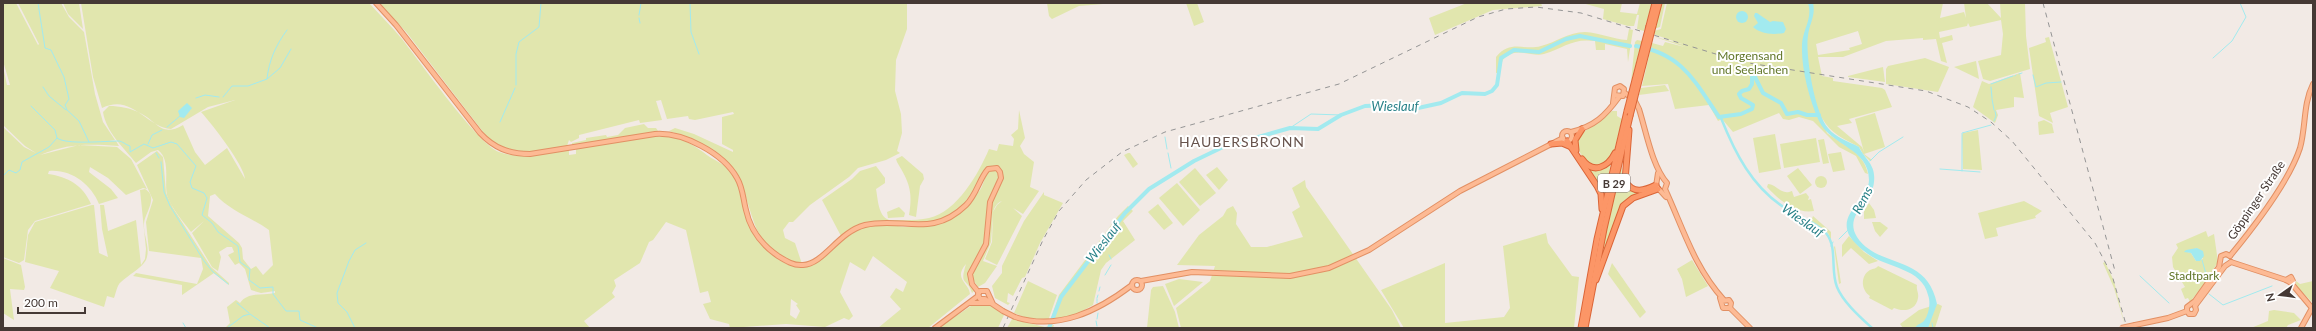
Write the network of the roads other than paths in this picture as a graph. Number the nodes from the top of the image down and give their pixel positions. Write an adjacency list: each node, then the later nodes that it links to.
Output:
1 (376, 3): 23 (main road)
2 (1656, 3): 4 (highway, B 29)
3 (1659, 3): 4 (highway, B 29)
4 (1651, 26): 11 (highway, B 29, bridge); 11 (highway, B 29, bridge)
5 (2313, 84): 17 (main road, Göppinger Straße)
6 (1615, 95): 7 (main road); 7 (main road); 8 (main road)
7 (1622, 95): 8 (main road); 15 (main road)
8 (1613, 107): 9 (main road)
9 (1580, 130): 10 (main road); 14 (highway)
10 (1569, 137): 12 (main road); 14 (highway)
11 (1625, 137): 13 (highway, B 29); 15 (highway); 24 (highway, B 29)
12 (1551, 144): 14 (highway); 21 (main road)
13 (1618, 149): 14 (highway); 16 (highway, B 29)
14 (1575, 151): 16 (highway)
15 (1660, 186): 24 (highway); 25 (main road)
16 (1601, 224): 32 (highway, B 29)
17 (2230, 256): 18 (main road); 19 (main road)
18 (2220, 262): 20 (main road); 28 (main road)
19 (2231, 262): 20 (main road); 36 (main road)
20 (2225, 266): 28 (main road)
21 (1141, 283): 22 (main road); 22 (main road)
22 (1133, 287): 27 (main road, bridge)
23 (982, 296): 26 (main road); 27 (main road)
24 (1590, 296): 33 (highway, B 29)
25 (1723, 301): 29 (main road); 29 (main road)
26 (970, 303): 27 (main road); 31 (main road)
27 (991, 304)
28 (2193, 306): 30 (main road); 30 (main road)
29 (1729, 308): 34 (main road)
30 (2187, 311): 35 (main road, bridge)
31 (935, 328)
32 (1581, 328)
33 (1585, 328)
34 (1750, 328)
35 (2121, 328)
36 (2302, 328)

